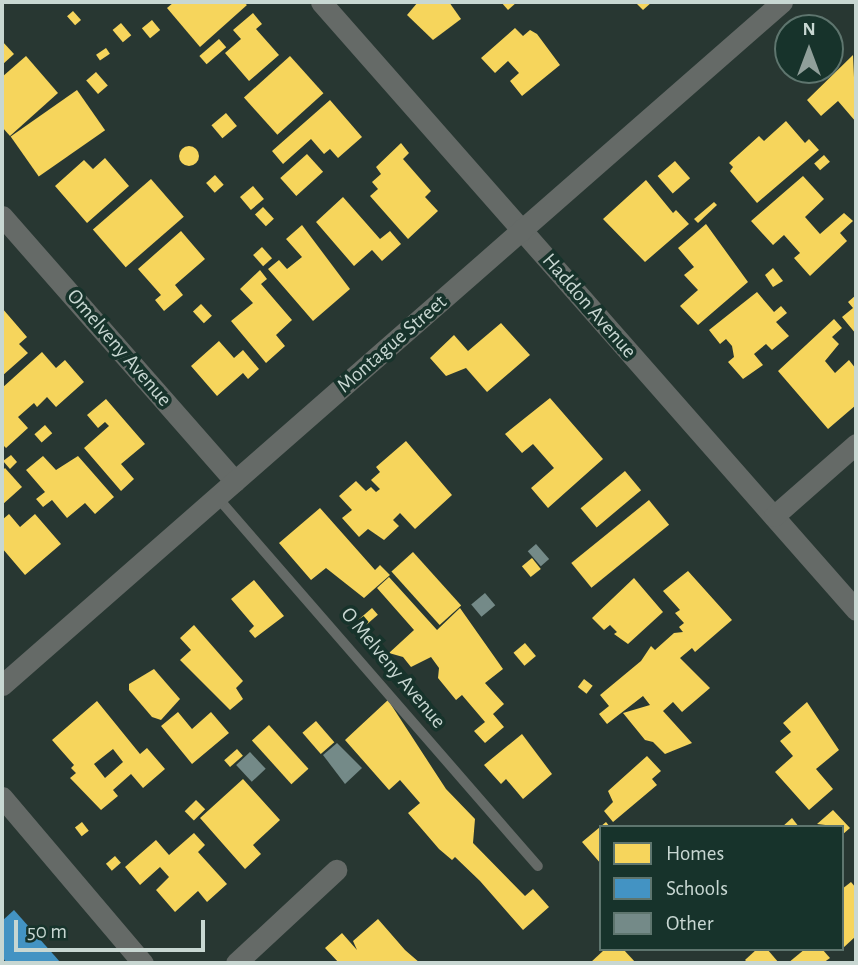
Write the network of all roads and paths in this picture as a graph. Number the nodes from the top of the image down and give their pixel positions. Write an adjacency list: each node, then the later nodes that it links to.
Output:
1 (321, 2): 4 (street, Haddon Avenue)
2 (782, 2): 4 (street, Montague Street)
3 (2, 216): 6 (street, Omelveny Avenue)
4 (522, 230): 6 (street, Montague Street); 8 (street, Haddon Avenue)
5 (856, 444): 8 (street)
6 (235, 481): 7 (street, Montague Street)
7 (217, 497): 10 (street, Montague Street); 12 (lane, O Melveny Avenue)
8 (774, 516): 9 (street, Haddon Avenue)
9 (856, 610)
10 (2, 685)
11 (2, 797): 14 (street)
12 (538, 866)
13 (336, 870): 15 (street)
14 (144, 963)
15 (236, 963)

